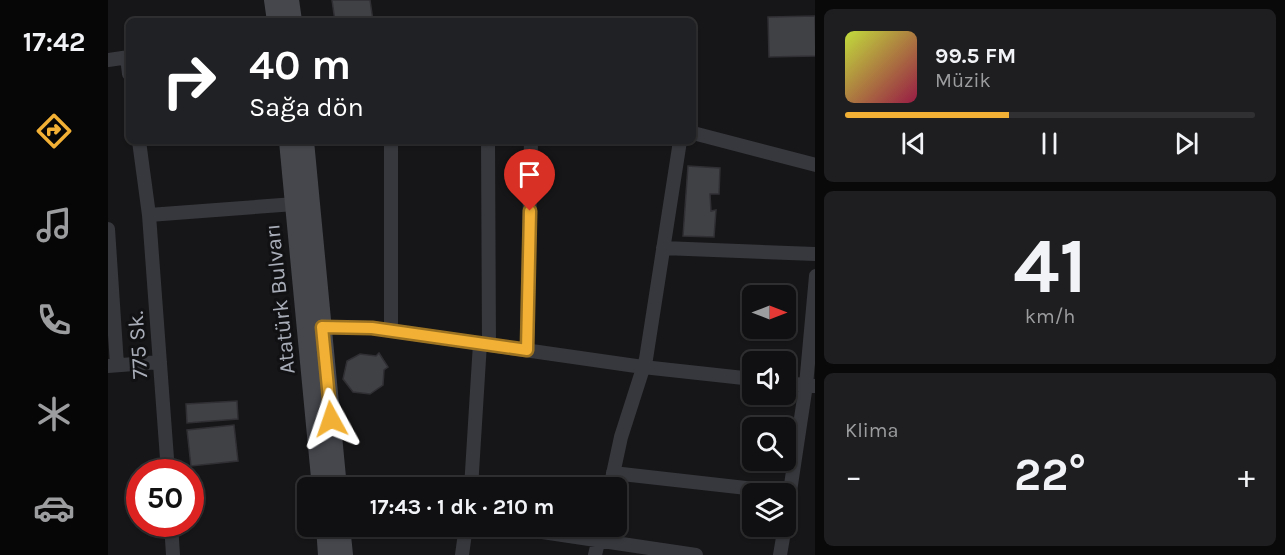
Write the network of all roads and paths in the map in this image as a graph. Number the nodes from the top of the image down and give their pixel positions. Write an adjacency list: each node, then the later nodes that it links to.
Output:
1 (274, 0): 3 (main road)
2 (289, 0): 4 (main road)
3 (277, 18)
4 (292, 18)
5 (126, 57): 6 (street)
6 (108, 60)
7 (696, 134): 15 (street)
8 (139, 144): 17 (street, 775 Sk.)
9 (289, 144): 16 (main road, Atatürk Bulvarı)
10 (304, 144): 22 (main road, Atatürk Bulvarı)
11 (391, 144): 23 (street)
12 (488, 144): 24 (street)
13 (531, 144): 25 (street)
14 (680, 144): 19 (street)
15 (815, 165)
16 (295, 204): 17 (street); 34 (main road, Atatürk Bulvarı)
17 (149, 215): 26 (street, 775 Sk.)
18 (108, 229): 27 (street)
19 (663, 248): 20 (street); 28 (street)
20 (815, 254)
21 (815, 298): 31 (street)
22 (322, 327): 23 (street); 35 (main road, Atatürk Bulvarı)
23 (391, 330): 24 (street)
24 (484, 344): 25 (street); 36 (street)
25 (527, 350): 28 (street)
26 (160, 362): 27 (street); 32 (street, 775 Sk.)
27 (112, 365)
28 (644, 367): 29 (street); 33 (street)
29 (742, 378)
30 (796, 384): 31 (street)
31 (811, 386): 38 (street)
32 (167, 459)
33 (613, 473): 37 (street); 39 (street)
34 (321, 477)
35 (336, 477)
36 (472, 477)
37 (612, 477)
38 (792, 483)
39 (742, 488)
40 (172, 537): 47 (street)
41 (327, 537): 48 (main road)
42 (341, 537): 49 (main road)
43 (464, 537): 50 (street)
44 (599, 537): 51 (street)
45 (617, 537): 52 (street)
46 (783, 537): 53 (street)
47 (173, 555)
48 (328, 555)
49 (343, 555)
50 (462, 555)
51 (595, 555)
52 (696, 555)
53 (780, 555)

